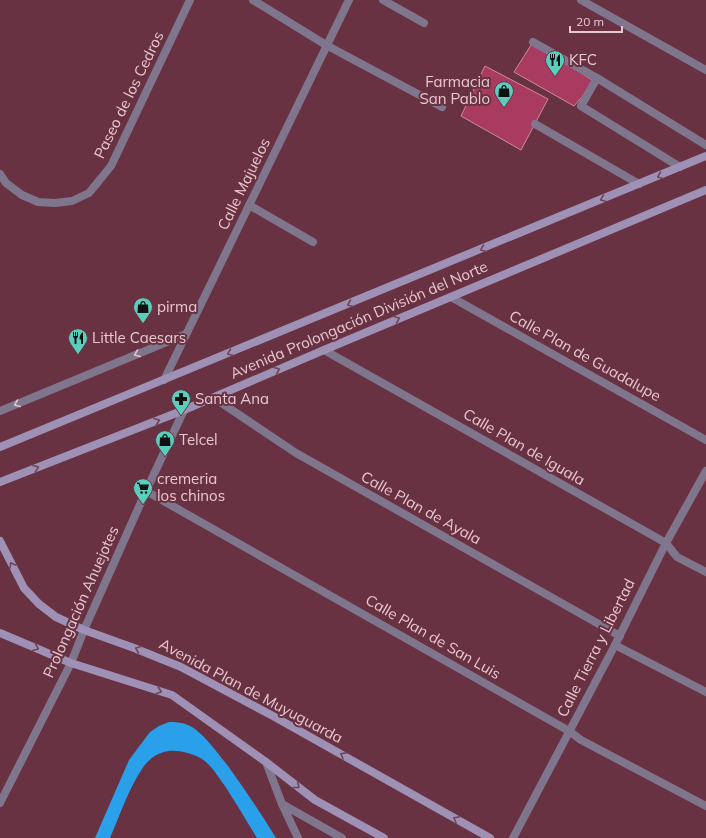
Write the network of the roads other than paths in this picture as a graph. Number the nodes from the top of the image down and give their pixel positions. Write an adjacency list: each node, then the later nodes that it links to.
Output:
1 (190, 0): 16 (street, Paseo de los Cedros)
2 (253, 0): 8 (street)
3 (349, 0): 8 (street, Calle Majuelos)
4 (383, 0): 6 (street)
5 (580, 0): 9 (street)
6 (424, 23)
7 (533, 42): 10 (street)
8 (326, 45): 11 (street); 19 (street, Calle Majuelos)
9 (706, 70)
10 (597, 78): 13 (street); 15 (street)
11 (442, 106)
12 (535, 124): 17 (street)
13 (706, 145)
14 (706, 156): 15 (main road, Avenida Prolongación División del Norte)
15 (680, 168): 17 (main road, Avenida Prolongación División del Norte, one-way to 17)
16 (0, 174)
17 (639, 184): 24 (main road, Avenida Prolongación División del Norte, one-way to 24)
18 (706, 190): 21 (main road, Avenida Prolongación División del Norte)
19 (249, 205): 20 (street); 22 (street, Calle Majuelos)
20 (313, 242)
21 (451, 297): 23 (main road, Avenida Prolongación División del Norte, one-way to 21); 28 (street, Calle Plan de Guadalupe)
22 (186, 334): 24 (street, Calle Majuelos); 27 (street, one-way to 27)
23 (324, 350): 25 (main road, Avenida Prolongación División del Norte, one-way to 23); 34 (street, Calle Plan de Iguala)
24 (164, 380): 29 (main road, Avenida Prolongación División del Norte)
25 (214, 398): 26 (main road, Avenida Prolongación División del Norte); 38 (street, Calle Plan de Ayala)
26 (184, 410): 31 (main road, Avenida Prolongación División del Norte, one-way to 26); 32 (street, Prolongación Ahuejotes)
27 (0, 411)
28 (706, 440)
29 (0, 447)
30 (706, 471): 34 (street, Calle Tierra y Libertad)
31 (0, 482)
32 (146, 490): 36 (street, Prolongación Ahuejotes); 42 (street, Calle Plan de San Luis)
33 (0, 541): 36 (main road, Avenida Plan de Muyuguarda, one-way to 33)
34 (666, 543): 35 (street, Calle Plan de Iguala); 38 (street, Calle Tierra y Libertad)
35 (706, 572)
36 (84, 630): 40 (street, Prolongación Ahuejotes); 50 (main road, Avenida Plan de Muyuguarda, one-way to 36)
37 (0, 633): 40 (main road, one-way to 40)
38 (620, 636): 39 (street, Calle Tierra y Libertad)
39 (615, 645): 41 (street); 42 (street, Calle Tierra y Libertad)
40 (71, 664): 43 (main road, one-way to 43); 44 (street, Prolongación Ahuejotes)
41 (706, 692)
42 (569, 731): 46 (street, Calle Plan de San Luis); 51 (street, Calle Tierra y Libertad)
43 (266, 762): 45 (street); 49 (main road, one-way to 49)
44 (0, 803)
45 (282, 804): 47 (street); 48 (street)
46 (706, 806)
47 (298, 838)
48 (342, 838)
49 (384, 838)
50 (490, 838)
51 (513, 838)

